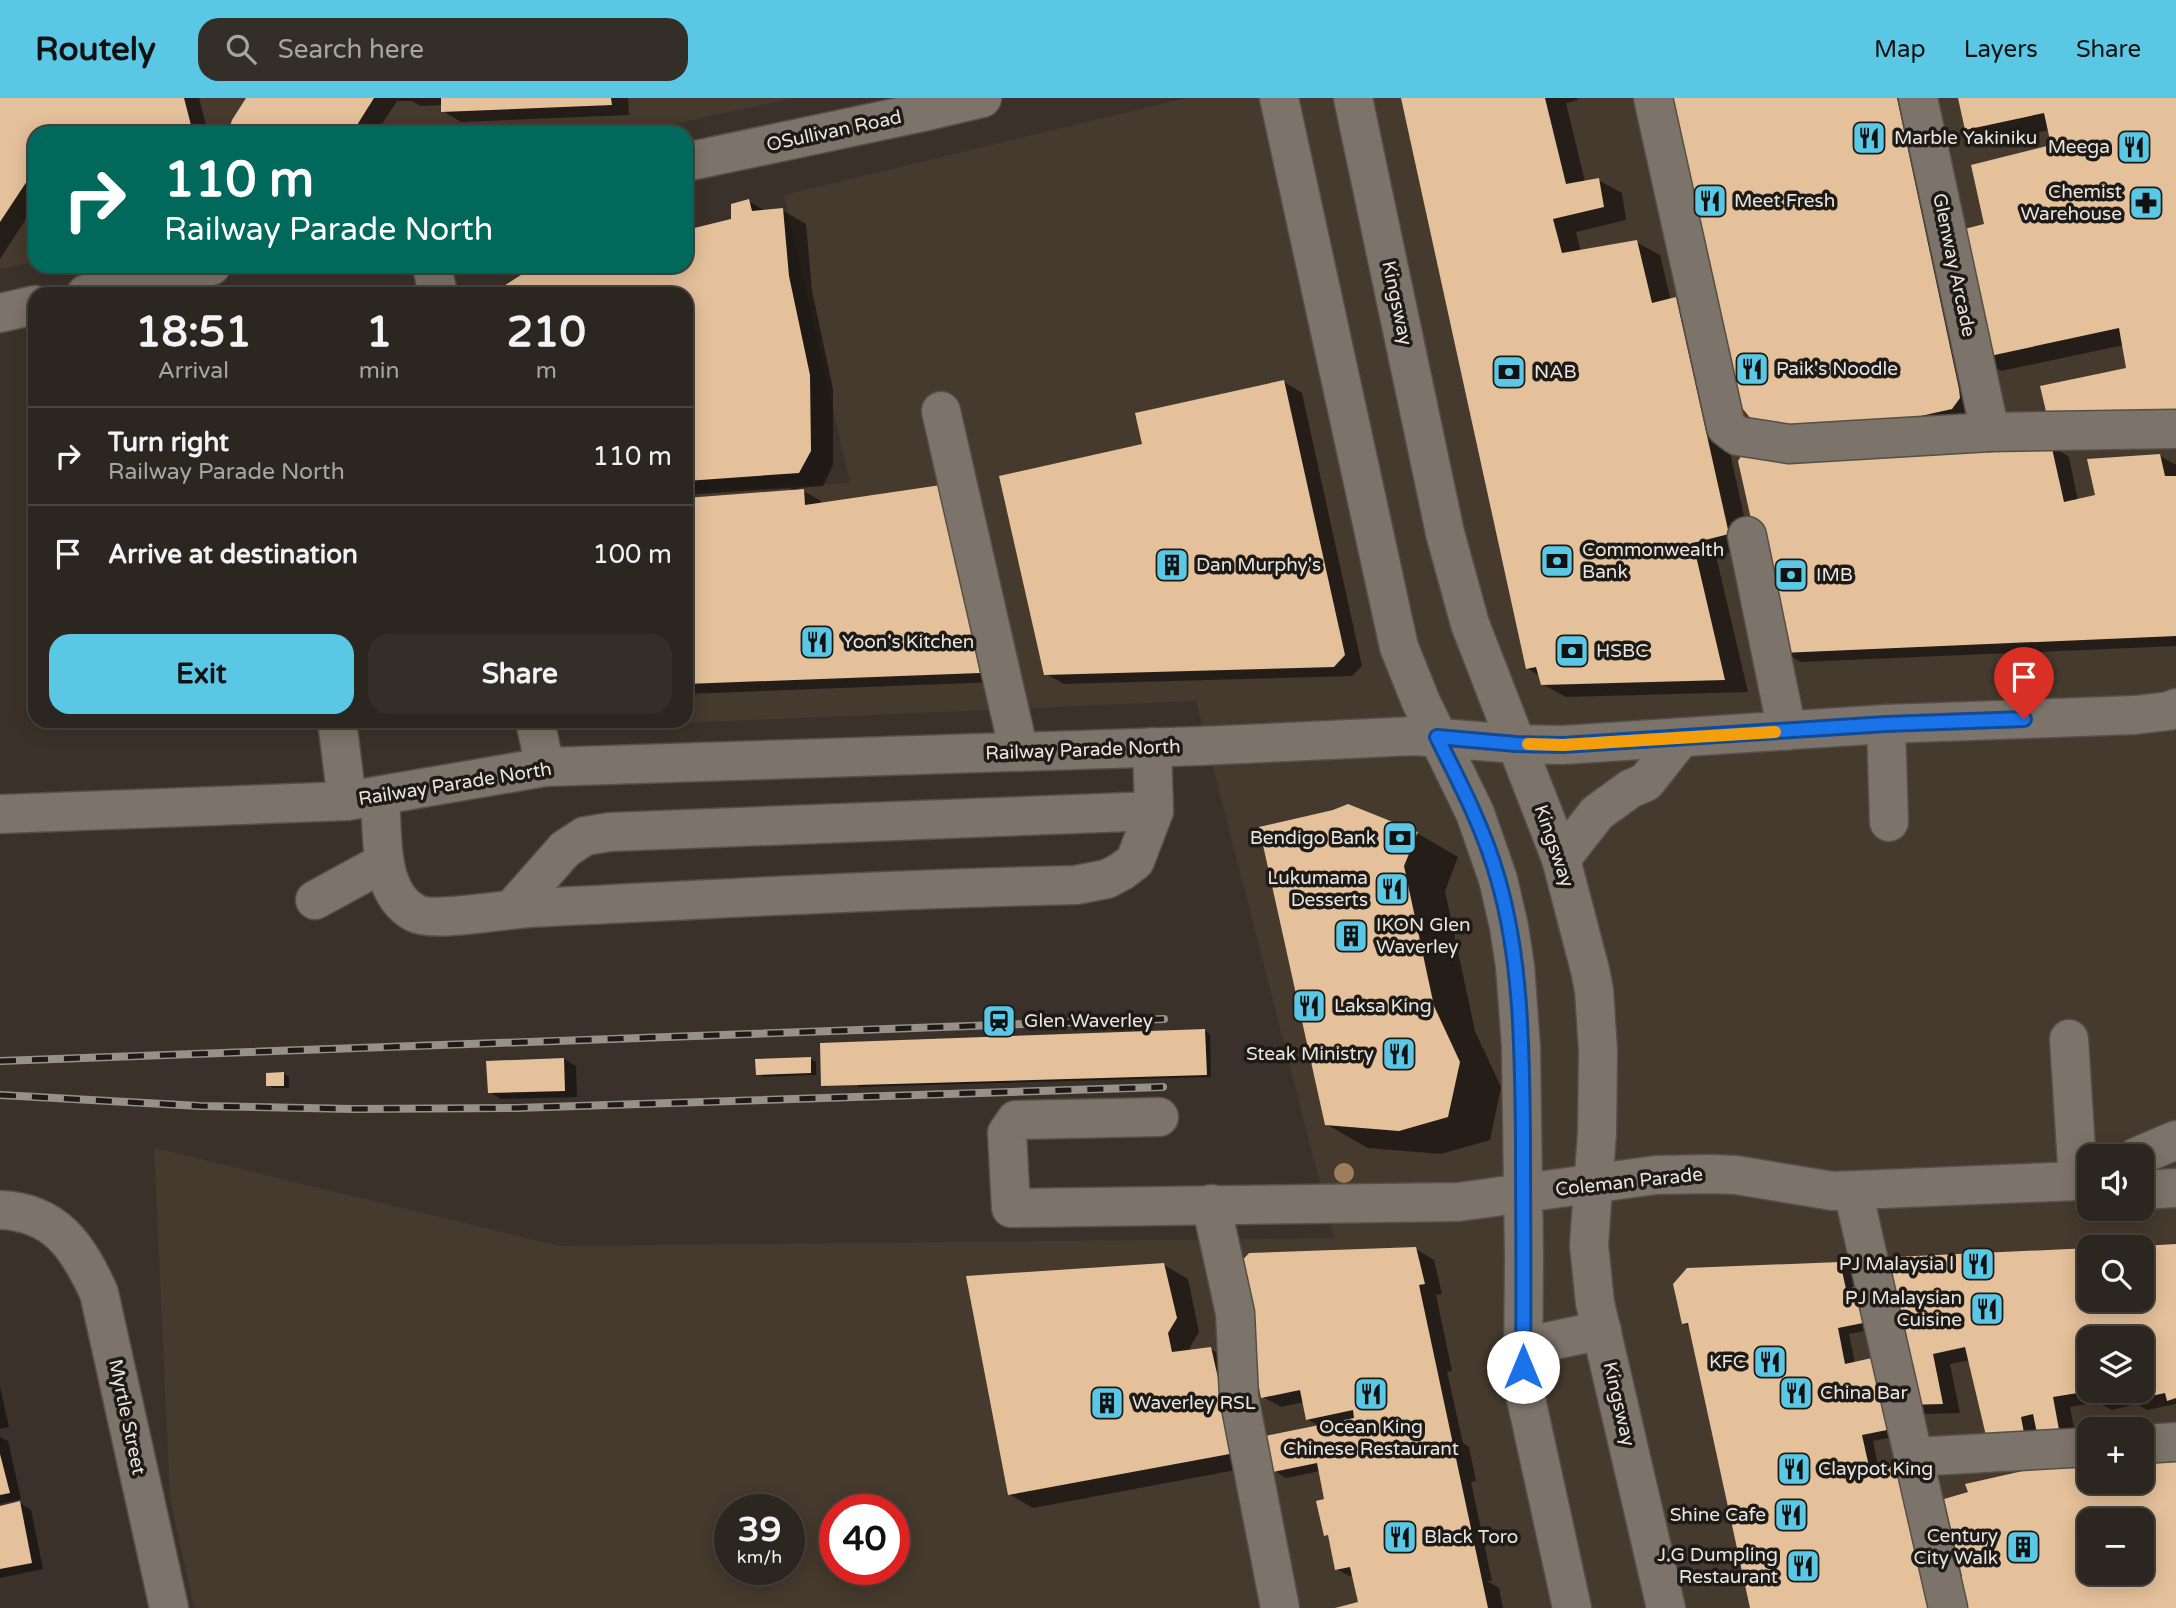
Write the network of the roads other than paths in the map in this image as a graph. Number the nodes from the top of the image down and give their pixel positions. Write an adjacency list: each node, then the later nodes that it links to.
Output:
1 (982, 98): 6 (street, OSullivan Road)
2 (1279, 98): 20 (street)
3 (1353, 98): 22 (street, Kingsway)
4 (1653, 98): 13 (street)
5 (1918, 98): 13 (street, Glenway Arcade)
6 (693, 161)
7 (180, 273): 8 (street)
8 (117, 287)
9 (28, 307): 10 (street)
10 (0, 313)
11 (941, 411): 24 (street)
12 (2176, 429): 13 (street)
13 (1990, 432)
14 (1747, 536): 19 (street)
15 (2174, 711): 16 (street, Railway Parade North)
16 (1886, 724): 19 (street, Railway Parade North); 29 (street)
17 (339, 728): 26 (street)
18 (537, 728): 25 (street)
19 (1787, 731): 21 (street, Railway Parade North)
20 (1437, 737): 22 (street, Railway Parade North); 23 (street, Railway Parade North); 44 (street)
21 (1681, 739): 22 (street, Railway Parade North); 30 (street)
22 (1516, 744): 30 (street, Kingsway)
23 (1152, 747): 24 (street, Railway Parade North); 27 (street)
24 (1019, 752): 25 (street, Railway Parade North)
25 (545, 766): 26 (street, Railway Parade North)
26 (363, 799): 28 (street, Railway Parade North); 31 (street)
27 (1154, 811): 33 (street); 33 (street)
28 (0, 814)
29 (1889, 822)
30 (1561, 859): 40 (street, Kingsway)
31 (383, 863): 32 (street); 33 (street)
32 (315, 901)
33 (513, 908)
34 (2069, 1039): 37 (street)
35 (1159, 1117): 45 (street, Coleman Parade)
36 (2176, 1140): 38 (street)
37 (2082, 1144)
38 (2154, 1149)
39 (2077, 1180): 43 (street, Coleman Parade)
40 (1592, 1184): 43 (street, Coleman Parade); 44 (street, Coleman Parade); 47 (street, Kingsway)
41 (2176, 1188): 42 (street)
42 (2154, 1189)
43 (1853, 1191): 52 (street)
44 (1523, 1195): 45 (street, Coleman Parade); 48 (street)
45 (1210, 1204): 54 (street)
46 (0, 1210): 53 (street, Myrtle Street)
47 (1602, 1330): 48 (street); 56 (street, Kingsway)
48 (1523, 1347): 55 (street)
49 (2176, 1442): 50 (street)
50 (2154, 1443)
51 (2077, 1448): 52 (street)
52 (1913, 1457): 57 (street)
53 (169, 1608)
54 (1280, 1608)
55 (1572, 1608)
56 (1666, 1608)
57 (1948, 1608)

